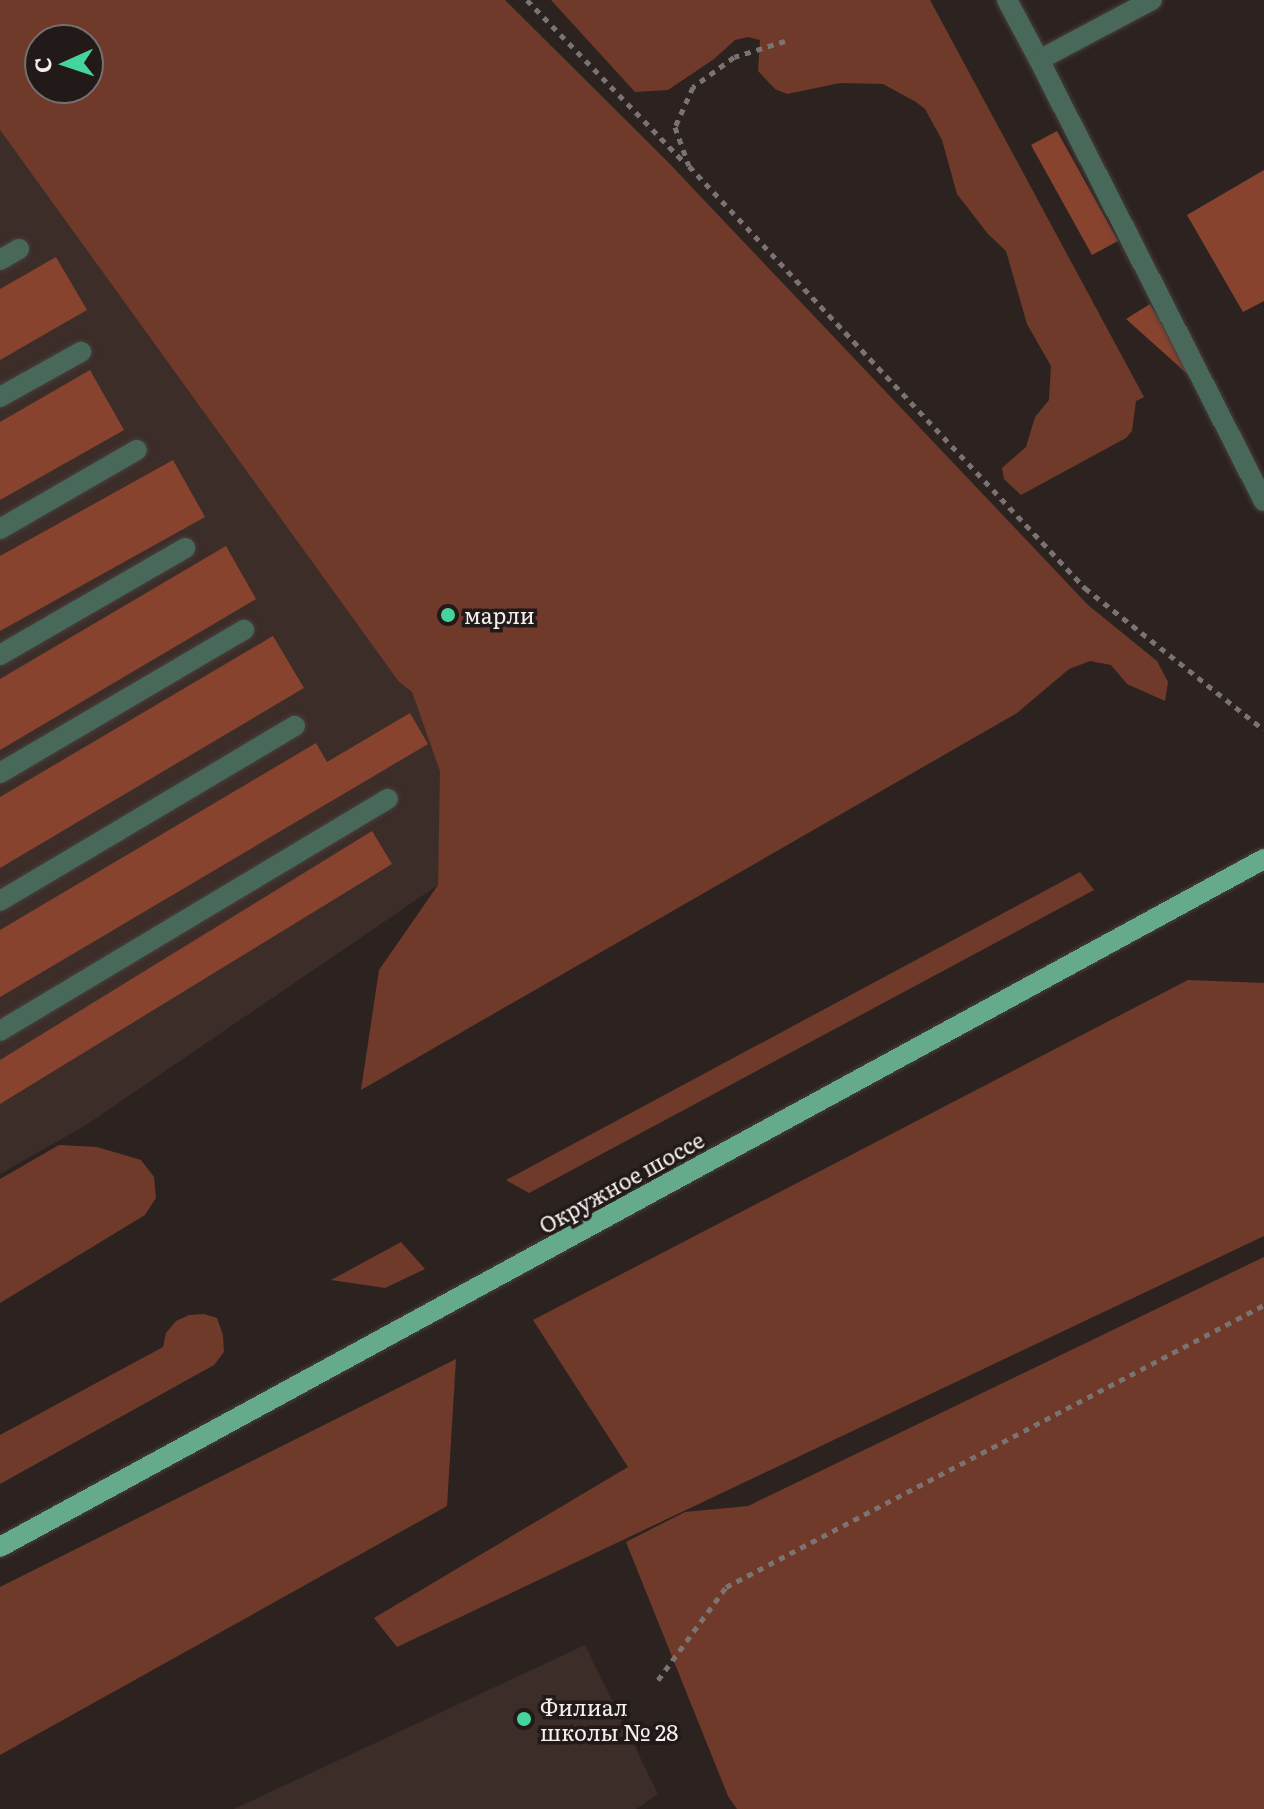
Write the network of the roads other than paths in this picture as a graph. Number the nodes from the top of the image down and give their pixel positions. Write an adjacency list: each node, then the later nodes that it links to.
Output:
1 (1007, 0): 3 (lane)
2 (1152, 0): 3 (lane)
3 (1039, 60): 9 (lane)
4 (19, 249): 5 (lane)
5 (0, 260)
6 (81, 352): 7 (lane)
7 (0, 397)
8 (137, 450): 10 (lane)
9 (1264, 501)
10 (0, 529)
11 (185, 548): 13 (lane)
12 (244, 630): 15 (lane)
13 (0, 655)
14 (295, 726): 18 (lane)
15 (0, 773)
16 (388, 799): 19 (lane)
17 (1264, 859): 20 (main road, Окружное шоссе)
18 (0, 901)
19 (0, 1031)
20 (0, 1547)

